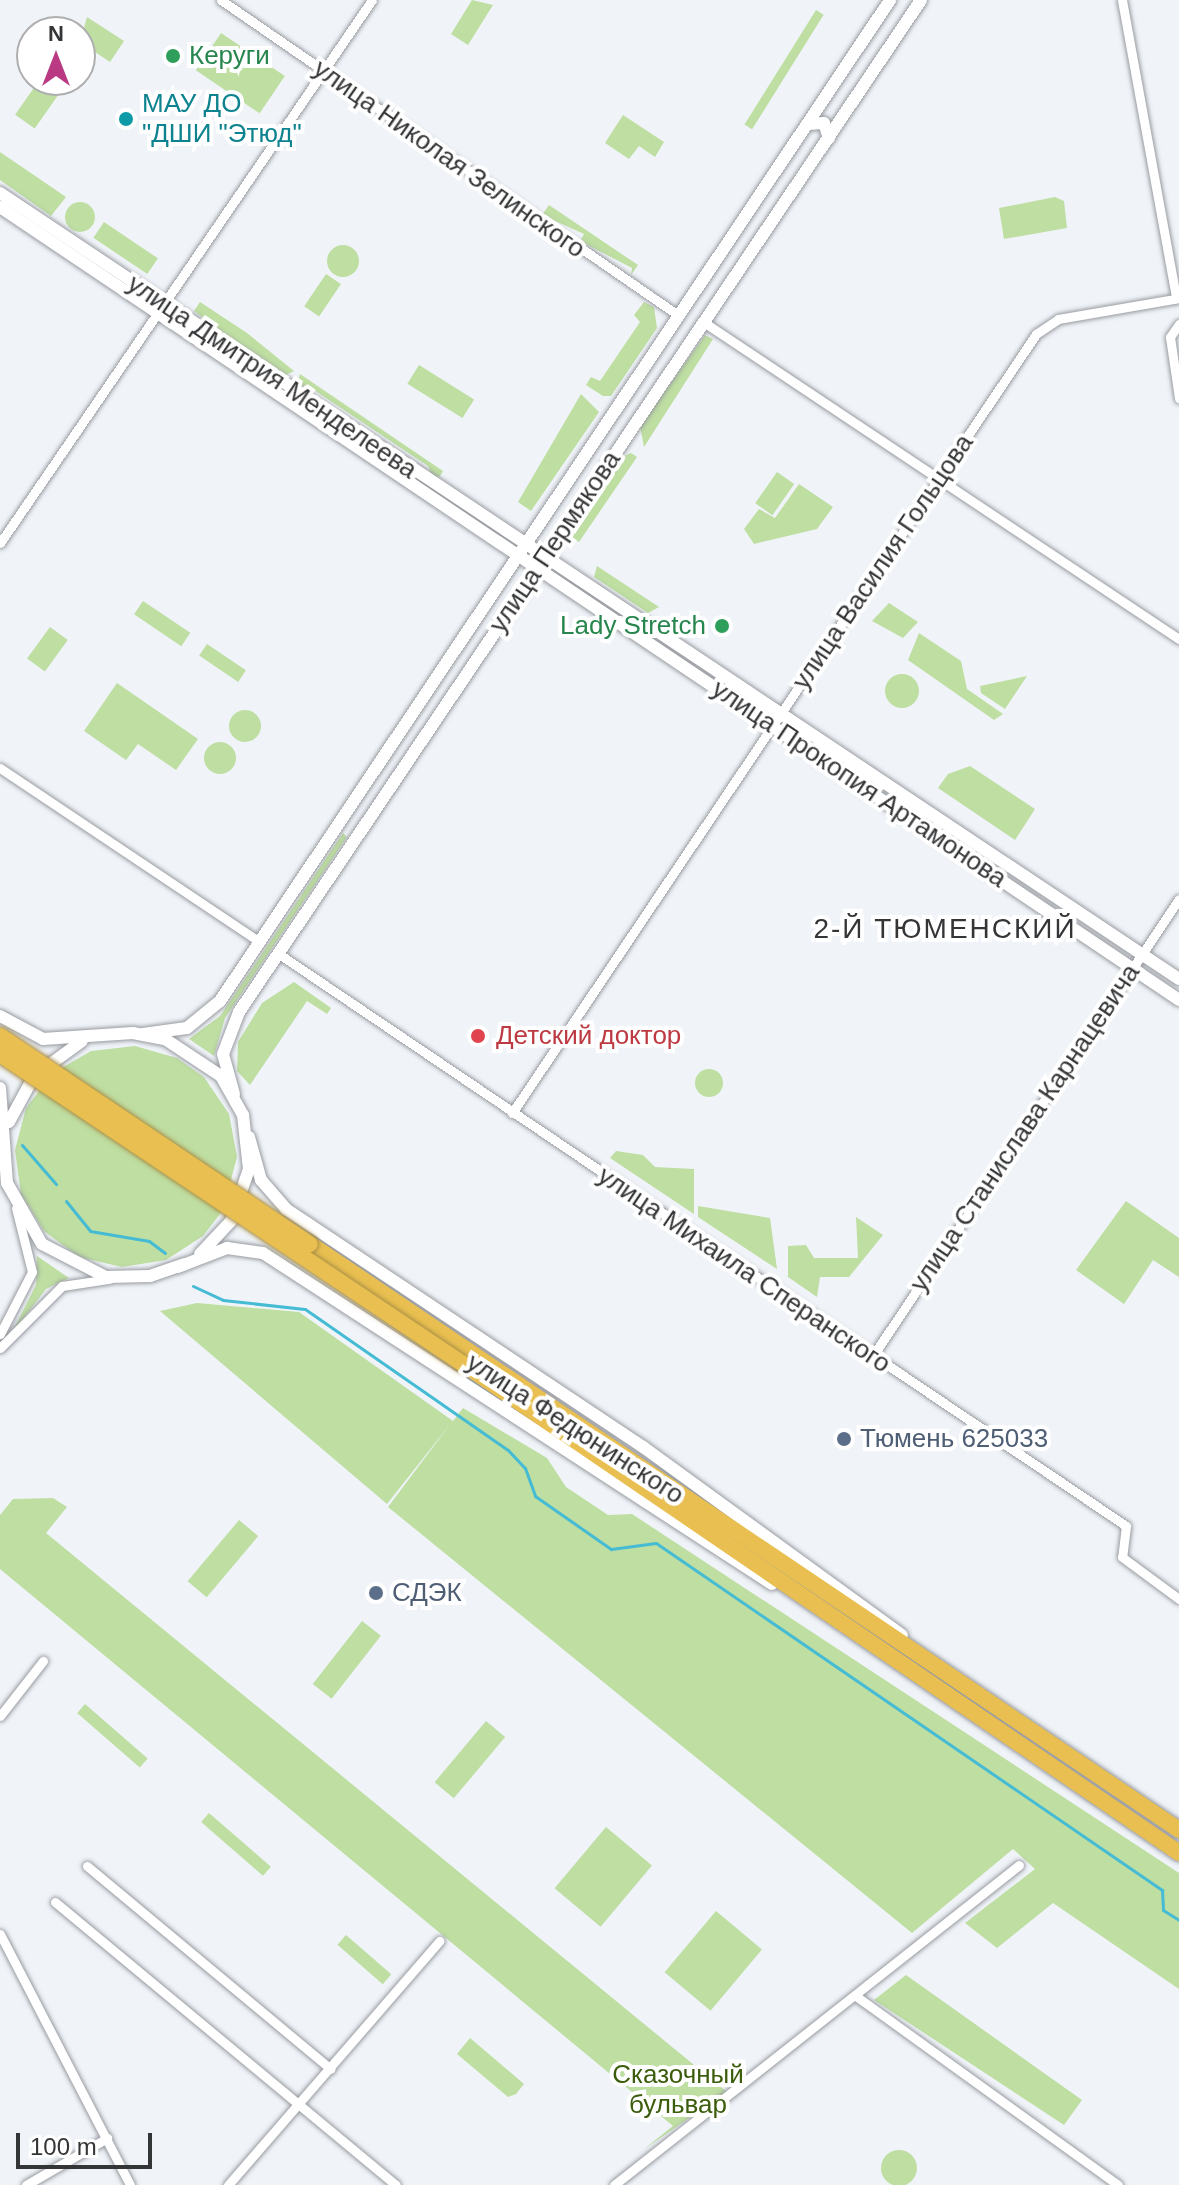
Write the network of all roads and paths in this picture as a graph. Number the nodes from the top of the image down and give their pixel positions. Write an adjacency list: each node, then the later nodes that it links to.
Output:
1 (221, 0): 6 (street, улица Николая Зелинского)
2 (372, 0): 6 (street)
3 (890, 0): 7 (main road, улица Пермякова)
4 (921, 0): 8 (main road, улица Пермякова)
5 (1122, 0): 13 (street)
6 (323, 72): 14 (street); 15 (street, улица Николая Зелинского)
7 (825, 98): 8 (main road); 9 (main road, улица Пермякова)
8 (845, 114): 10 (main road, улица Пермякова)
9 (807, 124): 10 (main road); 15 (main road, улица Пермякова)
10 (829, 138): 16 (main road, улица Пермякова)
11 (0, 193): 14 (main road, улица Дмитрия Менделеева)
12 (0, 207): 14 (main road, улица Дмитрия Менделеева)
13 (1178, 298): 19 (street, улица Василия Гольцова)
14 (158, 307): 20 (street); 21 (main road, улица Дмитрия Менделеева); 22 (main road, улица Дмитрия Менделеева)
15 (678, 315): 21 (main road, улица Пермякова)
16 (705, 323): 19 (street); 23 (main road, улица Пермякова)
17 (1179, 324): 18 (street)
18 (1179, 398)
19 (938, 480): 25 (street); 26 (street, улица Василия Гольцова)
20 (0, 543)
21 (528, 543): 22 (main road, улица Пермякова); 23 (main road, улица Дмитрия Менделеева)
22 (520, 555): 24 (main road, улица Дмитрия Менделеева); 30 (main road, улица Пермякова)
23 (547, 555): 24 (main road, улица Пермякова); 26 (main road, улица Прокопия Артамонова)
24 (539, 567): 27 (main road, улица Прокопия Артамонова); 32 (main road, улица Пермякова)
25 (1179, 639)
26 (783, 712): 27 (street, улица Василия Гольцова); 31 (main road, улица Прокопия Артамонова)
27 (773, 728): 33 (main road, улица Прокопия Артамонова); 43 (street, улица Василия Гольцова)
28 (0, 768): 30 (street)
29 (1179, 899): 31 (street, улица Станислава Карнацевича)
30 (260, 942): 37 (main road, улица Пермякова)
31 (1143, 953): 33 (street, улица Станислава Карнацевича); 34 (main road, улица Прокопия Артамонова)
32 (279, 954): 42 (main road, улица Пермякова); 43 (street, улица Михаила Сперанского)
33 (1133, 967): 35 (main road, улица Прокопия Артамонова); 51 (street, улица Станислава Карнацевича)
34 (1179, 979)
35 (1179, 1000)
36 (0, 1016): 39 (main road)
37 (143, 1034): 39 (main road); 42 (main road)
38 (0, 1036): 52 (highway, bridge)
39 (101, 1036): 45 (main road)
40 (0, 1054): 52 (highway, bridge)
41 (0, 1088): 45 (main road)
42 (234, 1094): 44 (main road)
43 (512, 1113): 51 (street, улица Михаила Сперанского)
44 (249, 1137): 47 (main road); 55 (main road, улица Федюнинского)
45 (5, 1144): 46 (main road)
46 (16, 1208): 48 (main road); 49 (street)
47 (178, 1267): 48 (main road); 56 (main road, улица Федюнинского)
48 (121, 1278): 50 (street)
49 (0, 1334)
50 (0, 1348)
51 (872, 1357): 53 (street, улица Михаила Сперанского)
52 (468, 1358): 55 (highway, улица Федюнинского); 56 (highway, улица Федюнинского)
53 (1179, 1599)
54 (43, 1661): 57 (street)
55 (948, 1672): 58 (highway, улица Федюнинского)
56 (939, 1689): 59 (highway, улица Федюнинского)
57 (0, 1716)
58 (1179, 1830)
59 (1179, 1853)
60 (1019, 1865): 65 (street)
61 (87, 1866): 66 (street)
62 (55, 1902): 67 (street)
63 (0, 1934): 68 (street)
64 (439, 1941): 66 (street)
65 (856, 1996): 73 (street); 74 (street)
66 (331, 2069): 67 (street)
67 (299, 2105): 71 (street); 72 (street)
68 (107, 2138): 69 (street); 70 (street)
69 (26, 2185)
70 (130, 2185)
71 (228, 2185)
72 (396, 2185)
73 (614, 2185)
74 (1118, 2185)

